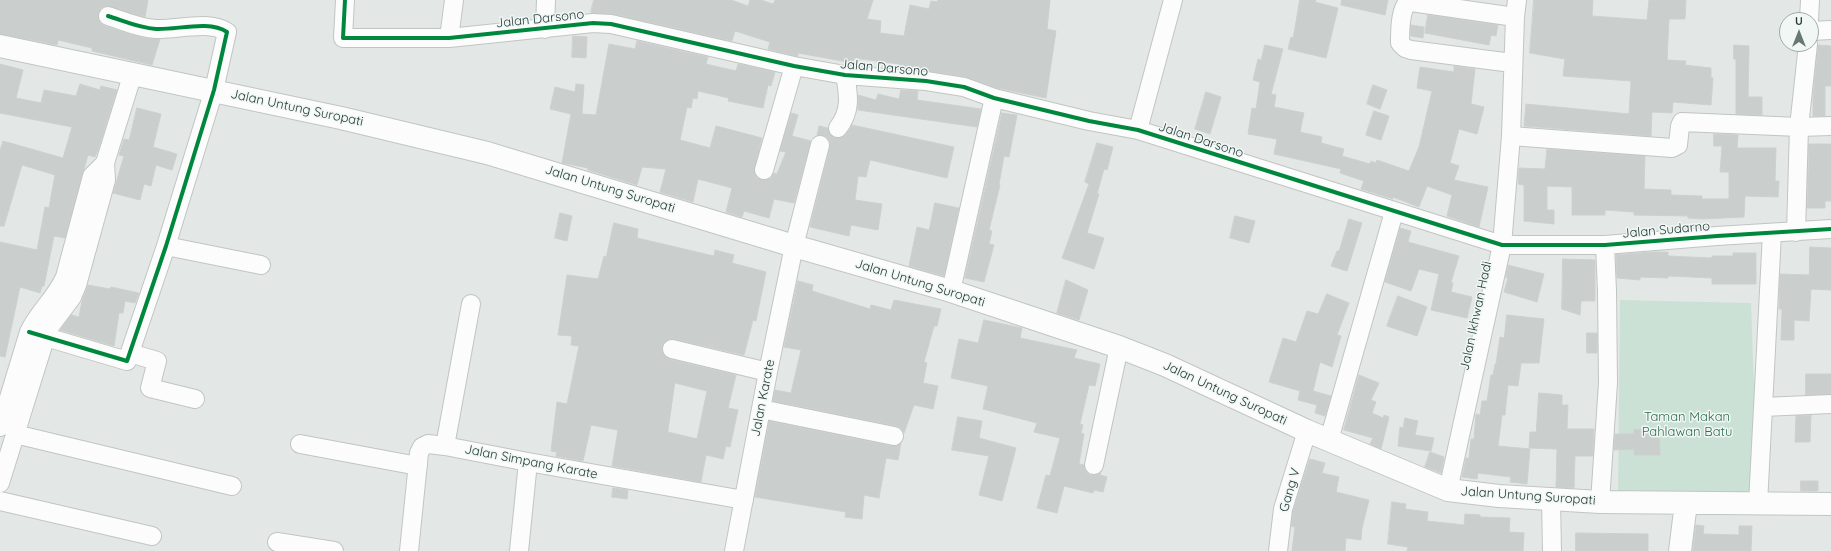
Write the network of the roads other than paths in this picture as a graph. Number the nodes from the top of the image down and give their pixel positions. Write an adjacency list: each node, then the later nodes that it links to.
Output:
1 (344, 0): 12 (street, Jalan Darsono)
2 (454, 0): 12 (street)
3 (546, 0): 9 (street)
4 (1173, 0): 24 (street)
5 (1810, 0): 7 (street)
6 (1516, 9): 15 (street, Jalan Ikhwan Hadi); 15 (street)
7 (1809, 12)
8 (108, 16): 19 (street)
9 (545, 29): 12 (street, Jalan Darsono); 16 (street, Jalan Darsono)
10 (1831, 30): 11 (street)
11 (1819, 31)
12 (449, 38)
13 (0, 46): 17 (main road, Jalan Untung Suropati)
14 (1807, 52): 22 (street)
15 (1513, 65): 25 (street, Jalan Ikhwan Hadi)
16 (794, 66): 18 (street, Jalan Darsono); 27 (street)
17 (133, 73): 19 (main road, Jalan Untung Suropati); 39 (street)
18 (845, 76): 20 (street, Jalan Darsono); 23 (street)
19 (214, 90): 34 (street); 35 (main road, Jalan Untung Suropati)
20 (994, 98): 24 (street, Jalan Darsono); 37 (street)
21 (1831, 126): 22 (street)
22 (1799, 127): 25 (street); 31 (street)
23 (838, 128)
24 (1138, 130): 28 (street, Jalan Darsono)
25 (1511, 136): 32 (street, Jalan Ikhwan Hadi)
26 (820, 145): 35 (street, Jalan Karate)
27 (764, 170)
28 (1394, 212): 32 (street, Jalan Darsono); 51 (street)
29 (1831, 229): 31 (street, Jalan Sudarno)
30 (1772, 232): 31 (street, Jalan Sudarno); 33 (street, Jalan Sudarno); 46 (street)
31 (1796, 232)
32 (1502, 245): 33 (street, Jalan Sudarno); 59 (street, Jalan Ikhwan Hadi)
33 (1605, 245): 63 (street)
34 (166, 246): 36 (street); 42 (street)
35 (794, 246): 37 (main road, Jalan Untung Suropati); 43 (street, Jalan Karate)
36 (261, 264)
37 (951, 291): 40 (main road, Jalan Untung Suropati)
38 (471, 304): 53 (street)
39 (37, 334): 42 (street); 48 (street)
40 (1119, 347): 49 (main road, Jalan Untung Suropati); 55 (street)
41 (672, 349): 43 (street)
42 (130, 353): 44 (street)
43 (768, 372): 47 (street, Jalan Karate)
44 (195, 399)
45 (1831, 404): 46 (street)
46 (1763, 408): 65 (street)
47 (761, 410): 50 (street); 61 (street, Jalan Karate)
48 (8, 430): 57 (street); 58 (street)
49 (1308, 431): 51 (main road, Jalan Untung Suropati); 73 (street, Gang V)
50 (894, 436)
51 (1330, 440): 59 (main road, Jalan Untung Suropati)
52 (300, 444): 56 (street)
53 (445, 446): 54 (street, Jalan Simpang Karate); 56 (street, Jalan Simpang Karate)
54 (528, 462): 61 (street, Jalan Simpang Karate); 71 (street)
55 (1094, 464)
56 (418, 466): 70 (street, Jalan Simpang Karate)
57 (0, 483)
58 (232, 486)
59 (1448, 490): 60 (main road, Jalan Untung Suropati)
60 (1551, 499): 63 (main road, Jalan Untung Suropati); 74 (street)
61 (744, 500): 72 (street, Jalan Karate)
62 (0, 501): 67 (street)
63 (1600, 502): 64 (main road, Jalan Untung Suropati)
64 (1686, 503): 65 (main road, Jalan Untung Suropati); 75 (main road)
65 (1758, 504): 66 (main road, Jalan Untung Suropati)
66 (1831, 504)
67 (152, 536)
68 (277, 542): 69 (street)
69 (334, 551)
70 (409, 551)
71 (519, 551)
72 (734, 551)
73 (1278, 551)
74 (1552, 551)
75 (1680, 551)

